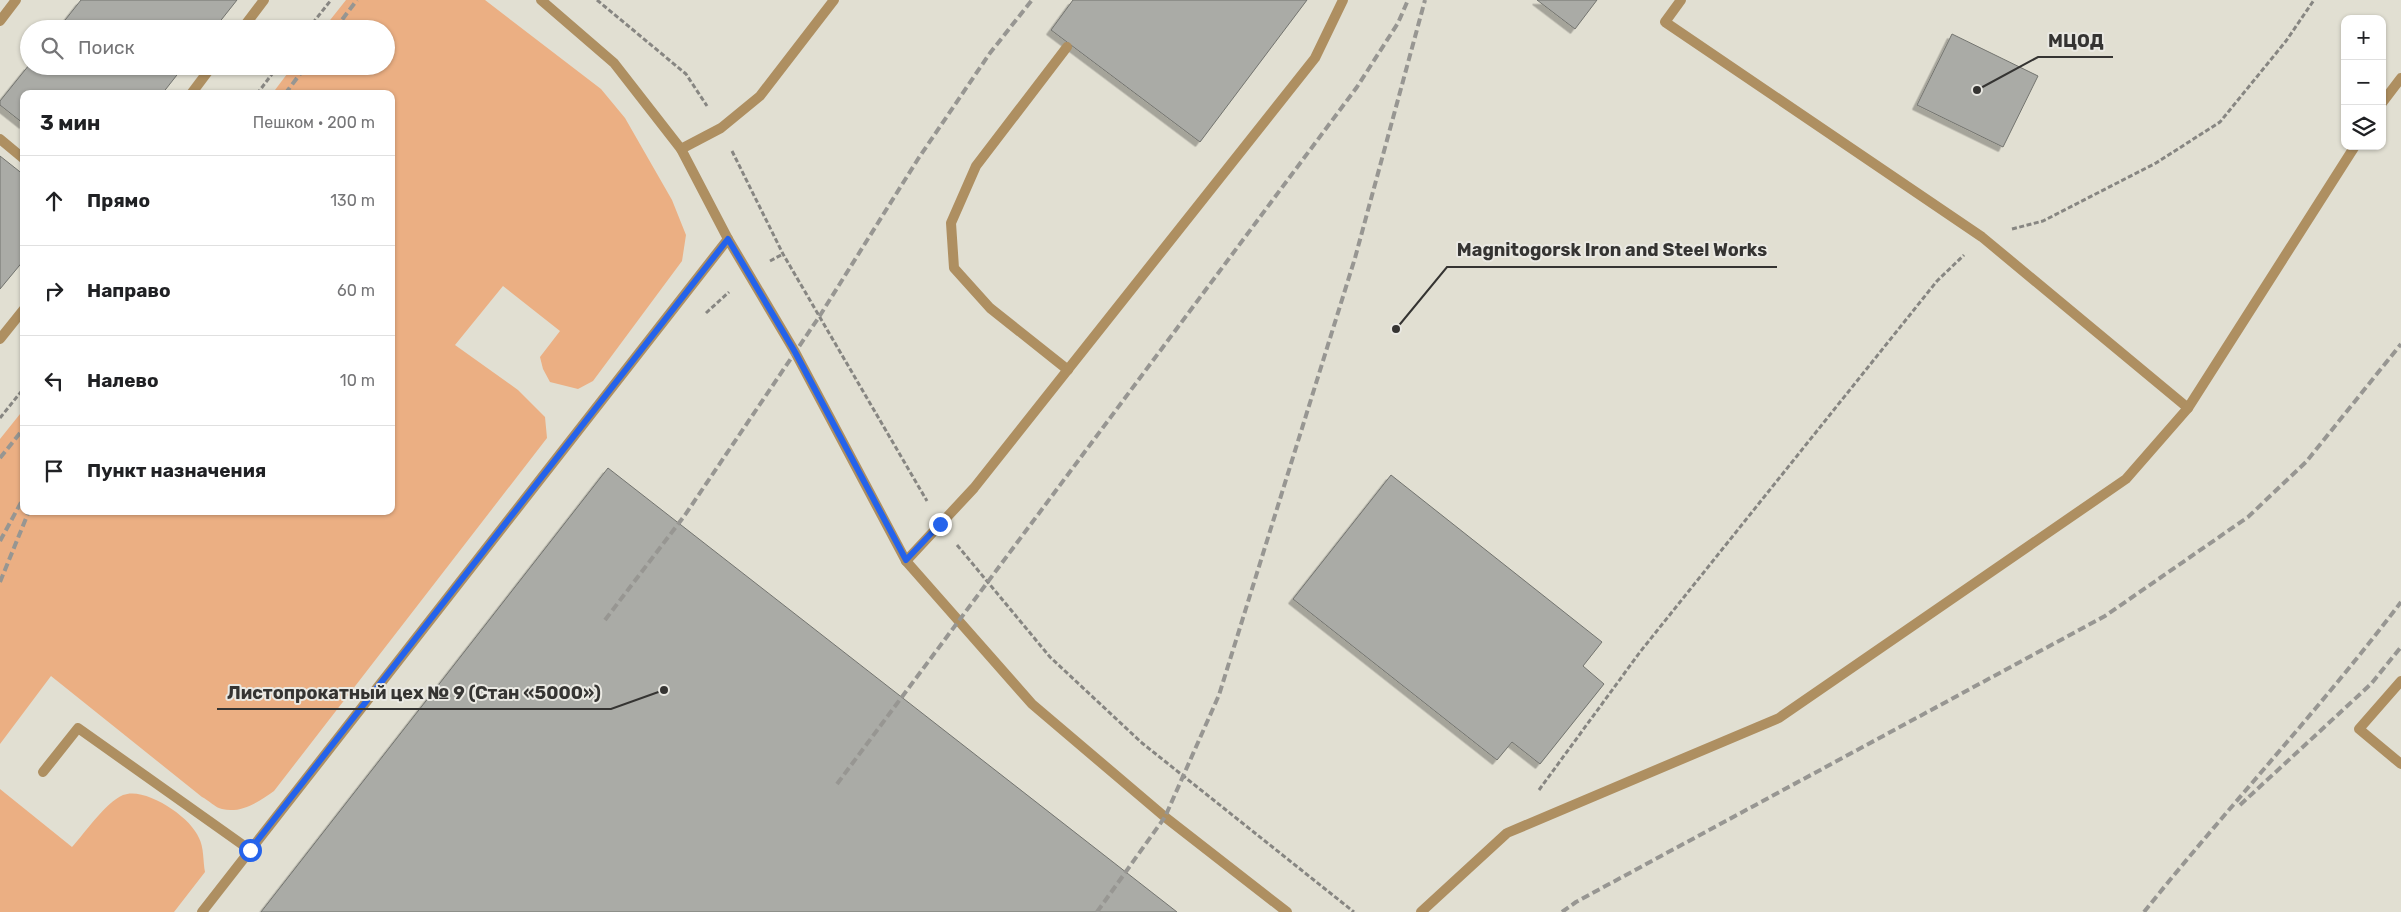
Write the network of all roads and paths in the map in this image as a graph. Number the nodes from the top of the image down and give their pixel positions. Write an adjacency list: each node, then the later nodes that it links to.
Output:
1 (16, 0): 11 (lane)
2 (264, 0): 9 (lane)
3 (331, 0): 10 (path)
4 (541, 0): 20 (lane)
5 (834, 0): 20 (lane)
6 (1343, 0): 27 (lane)
7 (1681, 0): 23 (lane)
8 (2314, 0): 23 (path)
9 (249, 20)
10 (315, 20)
11 (0, 21)
12 (1067, 47): 27 (lane)
13 (205, 75): 16 (lane)
14 (271, 75): 17 (path)
15 (2401, 78): 18 (lane)
16 (194, 90)
17 (260, 90)
18 (2386, 98)
19 (0, 139): 22 (lane)
20 (681, 149): 24 (lane)
21 (2351, 150): 29 (lane)
22 (20, 156)
23 (1982, 237): 29 (lane); 35 (path)
24 (728, 239): 31 (lane); 36 (lane)
25 (20, 314): 26 (lane)
26 (0, 340)
27 (1068, 370): 31 (lane)
28 (20, 393): 30 (path)
29 (2188, 408): 39 (lane)
30 (0, 418)
31 (906, 560): 38 (lane)
32 (2401, 681): 33 (lane)
33 (2401, 764)
34 (43, 772): 36 (lane)
35 (1536, 794)
36 (250, 850): 37 (lane)
37 (202, 912)
38 (1287, 912)
39 (1421, 912)

